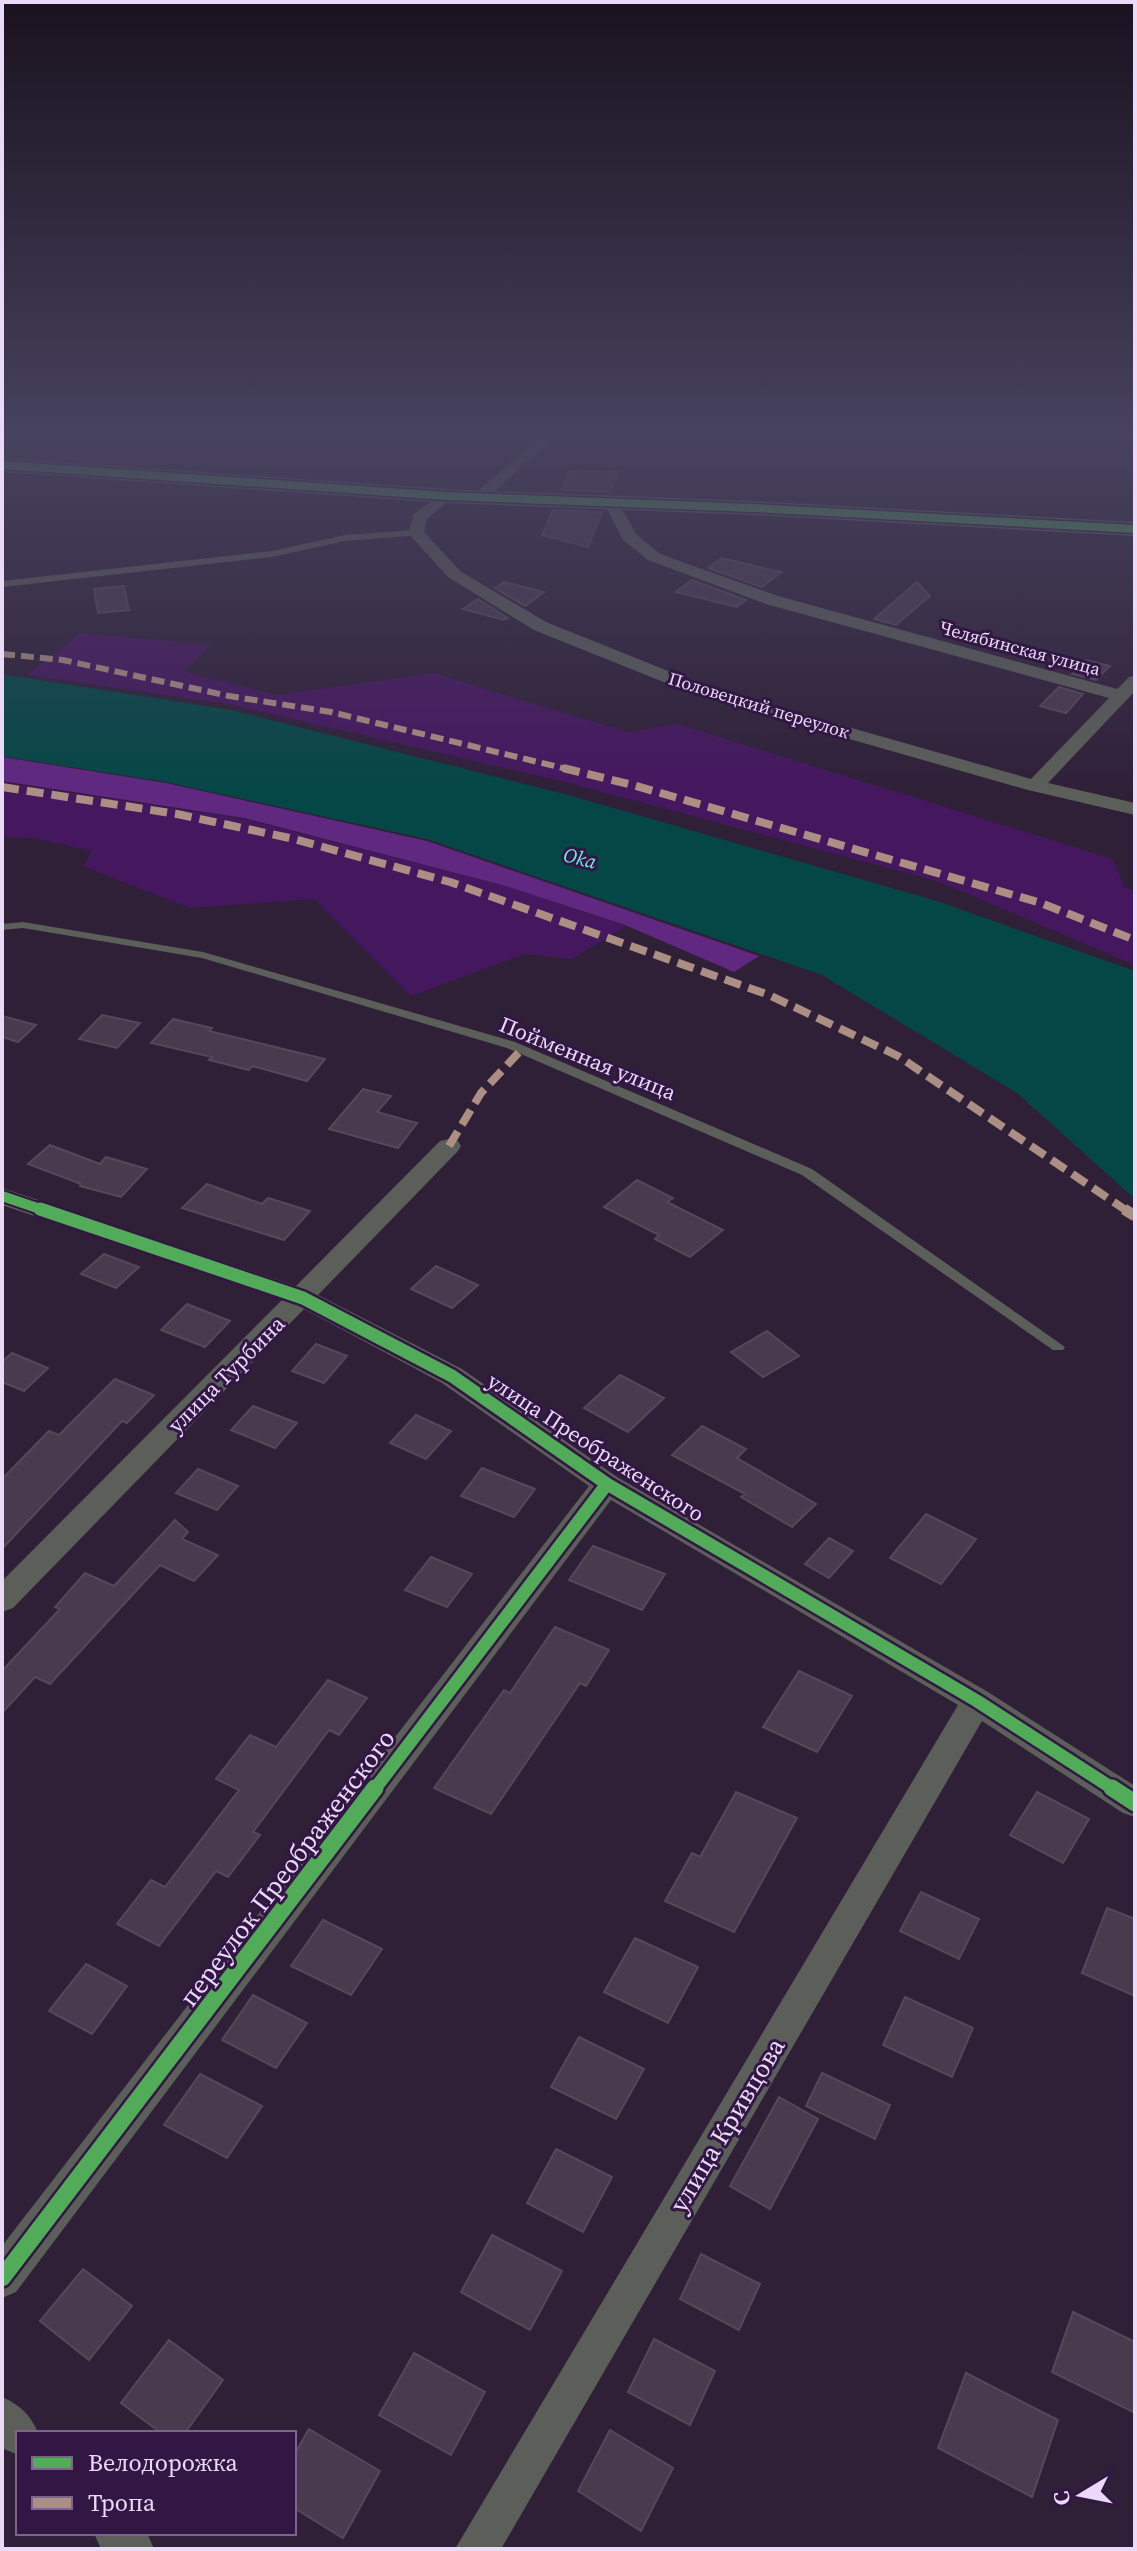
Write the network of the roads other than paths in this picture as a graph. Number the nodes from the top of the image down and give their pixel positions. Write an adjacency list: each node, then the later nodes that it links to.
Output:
1 (276, 553): 4 (lane)
2 (435, 553): 7 (street, Половецкий переулок)
3 (649, 553): 6 (street, Челябинская улица)
4 (2, 584)
5 (1135, 681): 6 (street)
6 (1121, 696): 7 (street)
7 (1035, 786): 8 (street, Половецкий переулок)
8 (1135, 809)
9 (2, 927): 13 (lane, Пойменная улица)
10 (449, 1146): 12 (street, улица Турбина)
11 (2, 1196): 12 (street, улица Преображенского)
12 (303, 1298): 14 (street, улица Преображенского); 15 (street, улица Турбина)
13 (1058, 1347)
14 (607, 1484): 16 (street, улица Преображенского); 18 (street, переулок Преображенского)
15 (2, 1600)
16 (977, 1701): 17 (street, улица Преображенского); 19 (street, улица Кривцова)
17 (1135, 1803)
18 (2, 2278)
19 (477, 2549)

